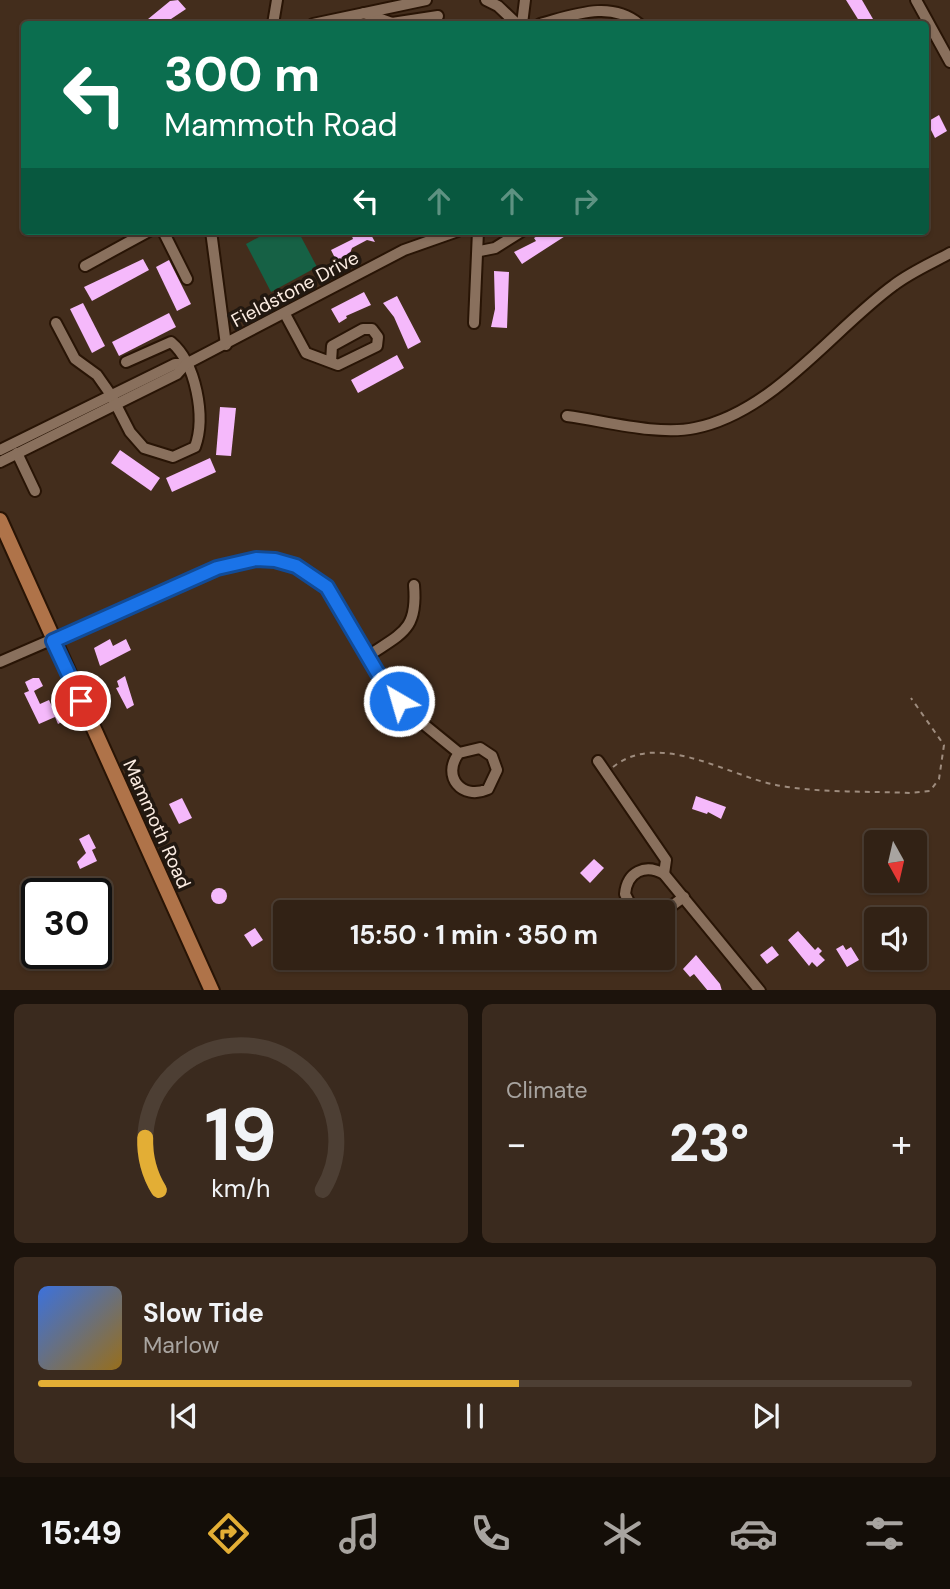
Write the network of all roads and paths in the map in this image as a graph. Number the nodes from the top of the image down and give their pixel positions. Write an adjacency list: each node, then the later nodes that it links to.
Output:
1 (277, 0): 8 (street)
2 (421, 0): 7 (street)
3 (486, 0): 11 (street)
4 (525, 0): 12 (street)
5 (916, 0): 15 (street)
6 (438, 16): 10 (street)
7 (366, 19): 9 (street)
8 (274, 21)
9 (345, 21)
10 (405, 21)
11 (516, 21)
12 (520, 21)
13 (551, 21): 14 (street)
14 (636, 21)
15 (928, 21)
16 (929, 24): 17 (street)
17 (950, 62)
18 (142, 235): 26 (street)
19 (165, 235): 27 (street)
20 (212, 235): 31 (street, Fieldstone Drive)
21 (440, 235): 28 (street, Fieldstone Drive)
22 (478, 235): 24 (street)
23 (516, 235): 24 (street)
24 (480, 251): 30 (street)
25 (950, 253): 36 (street)
26 (85, 266)
27 (187, 279)
28 (285, 314): 31 (street, Fieldstone Drive); 33 (street)
29 (56, 323): 35 (street)
30 (474, 323)
31 (226, 345): 34 (street, Fieldstone Drive)
32 (126, 362): 34 (street)
33 (331, 362)
34 (186, 364): 35 (street, Fieldstone Drive); 35 (street)
35 (114, 399): 37 (street, Fieldstone Drive); 38 (street, Fieldstone Drive)
36 (567, 416)
37 (0, 450)
38 (17, 453): 39 (street, Fieldstone Drive); 40 (street)
39 (0, 461)
40 (35, 491)
41 (0, 520): 43 (main road, Mammoth Road)
42 (414, 584): 44 (street)
43 (53, 641): 44 (street); 45 (street); 54 (main road, Mammoth Road)
44 (368, 656): 47 (street)
45 (0, 662)
46 (912, 698): 49 (path)
47 (459, 753): 47 (street)
48 (598, 761): 49 (street)
49 (606, 771): 50 (street)
50 (664, 874): 51 (street); 52 (street)
51 (684, 897): 53 (street); 55 (street)
52 (628, 900)
53 (675, 903)
54 (212, 990)
55 (760, 990)

